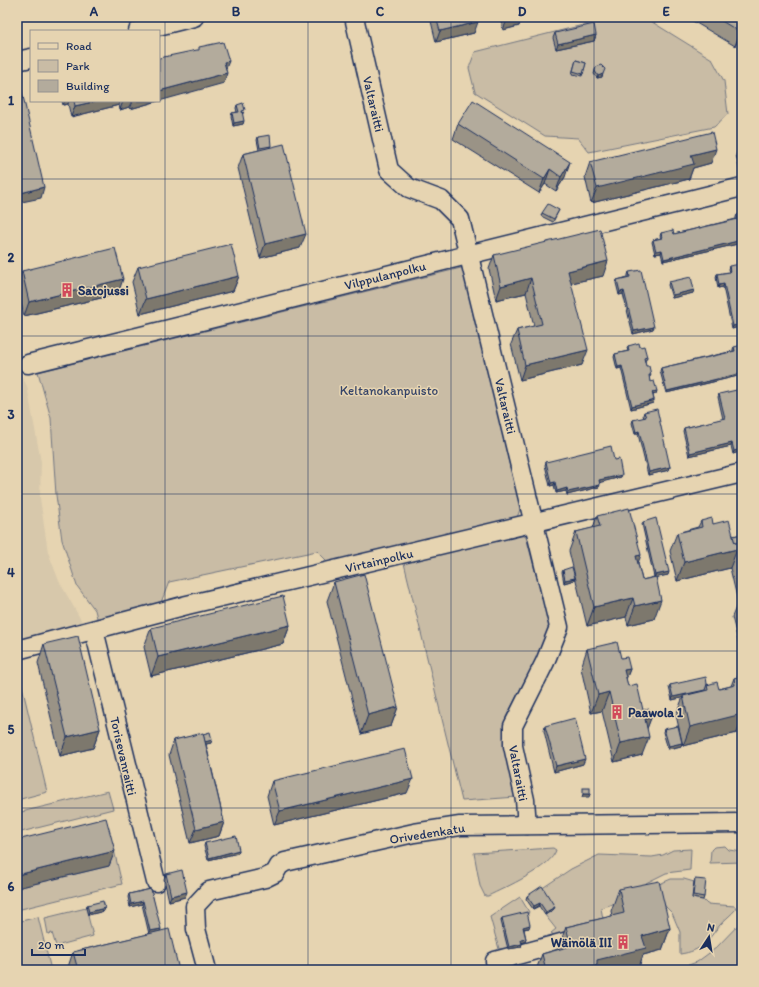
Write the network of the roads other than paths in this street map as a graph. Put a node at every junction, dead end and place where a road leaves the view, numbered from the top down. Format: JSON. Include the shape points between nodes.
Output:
{"nodes":[{"id":1,"x":194,"y":17,"type":"edge"},
{"id":2,"x":354,"y":17,"type":"edge"},
{"id":3,"x":142,"y":30,"type":"edge"},
{"id":4,"x":30,"y":58,"type":"edge"},
{"id":5,"x":17,"y":61,"type":"edge"},
{"id":6,"x":742,"y":187,"type":"edge"},
{"id":7,"x":470,"y":254,"type":"junction"},
{"id":8,"x":28,"y":364,"type":"dead end"},
{"id":9,"x":742,"y":473,"type":"edge"},
{"id":10,"x":534,"y":523,"type":"junction"},
{"id":11,"x":94,"y":630,"type":"junction"},
{"id":12,"x":17,"y":650,"type":"edge"},
{"id":13,"x":742,"y":823,"type":"edge"},
{"id":14,"x":527,"y":825,"type":"junction"},
{"id":15,"x":156,"y":882,"type":"dead end"},
{"id":16,"x":599,"y":932,"type":"edge"},
{"id":17,"x":495,"y":961,"type":"dead end"},
{"id":18,"x":207,"y":970,"type":"edge"}],
"edges":[{"from":1,"to":3,"type":"street"},
{"from":2,"to":7,"type":"street","name":"Valtaraitti","via":[[389,170],[409,188],[441,200],[460,219]]},
{"from":4,"to":5,"type":"street"},
{"from":6,"to":7,"type":"street","name":"Vilppulanpolku"},
{"from":7,"to":8,"type":"street","name":"Vilppulanpolku"},
{"from":7,"to":10,"type":"street","name":"Valtaraitti"},
{"from":9,"to":10,"type":"street","name":"Virtainpolku"},
{"from":10,"to":11,"type":"street","name":"Virtainpolku","via":[[187,605]]},
{"from":10,"to":14,"type":"street","name":"Valtaraitti","via":[[559,627],[545,662],[513,726],[513,746],[526,800]]},
{"from":11,"to":12,"type":"street","name":"Virtainpolku"},
{"from":11,"to":15,"type":"street","name":"Torisevanraitti"},
{"from":13,"to":14,"type":"street","name":"Orivedenkatu"},
{"from":14,"to":18,"type":"street","name":"Orivedenkatu","via":[[460,826],[414,833],[285,862],[275,873],[265,878],[208,891],[195,906],[196,929]]},
{"from":16,"to":17,"type":"street"}]}
